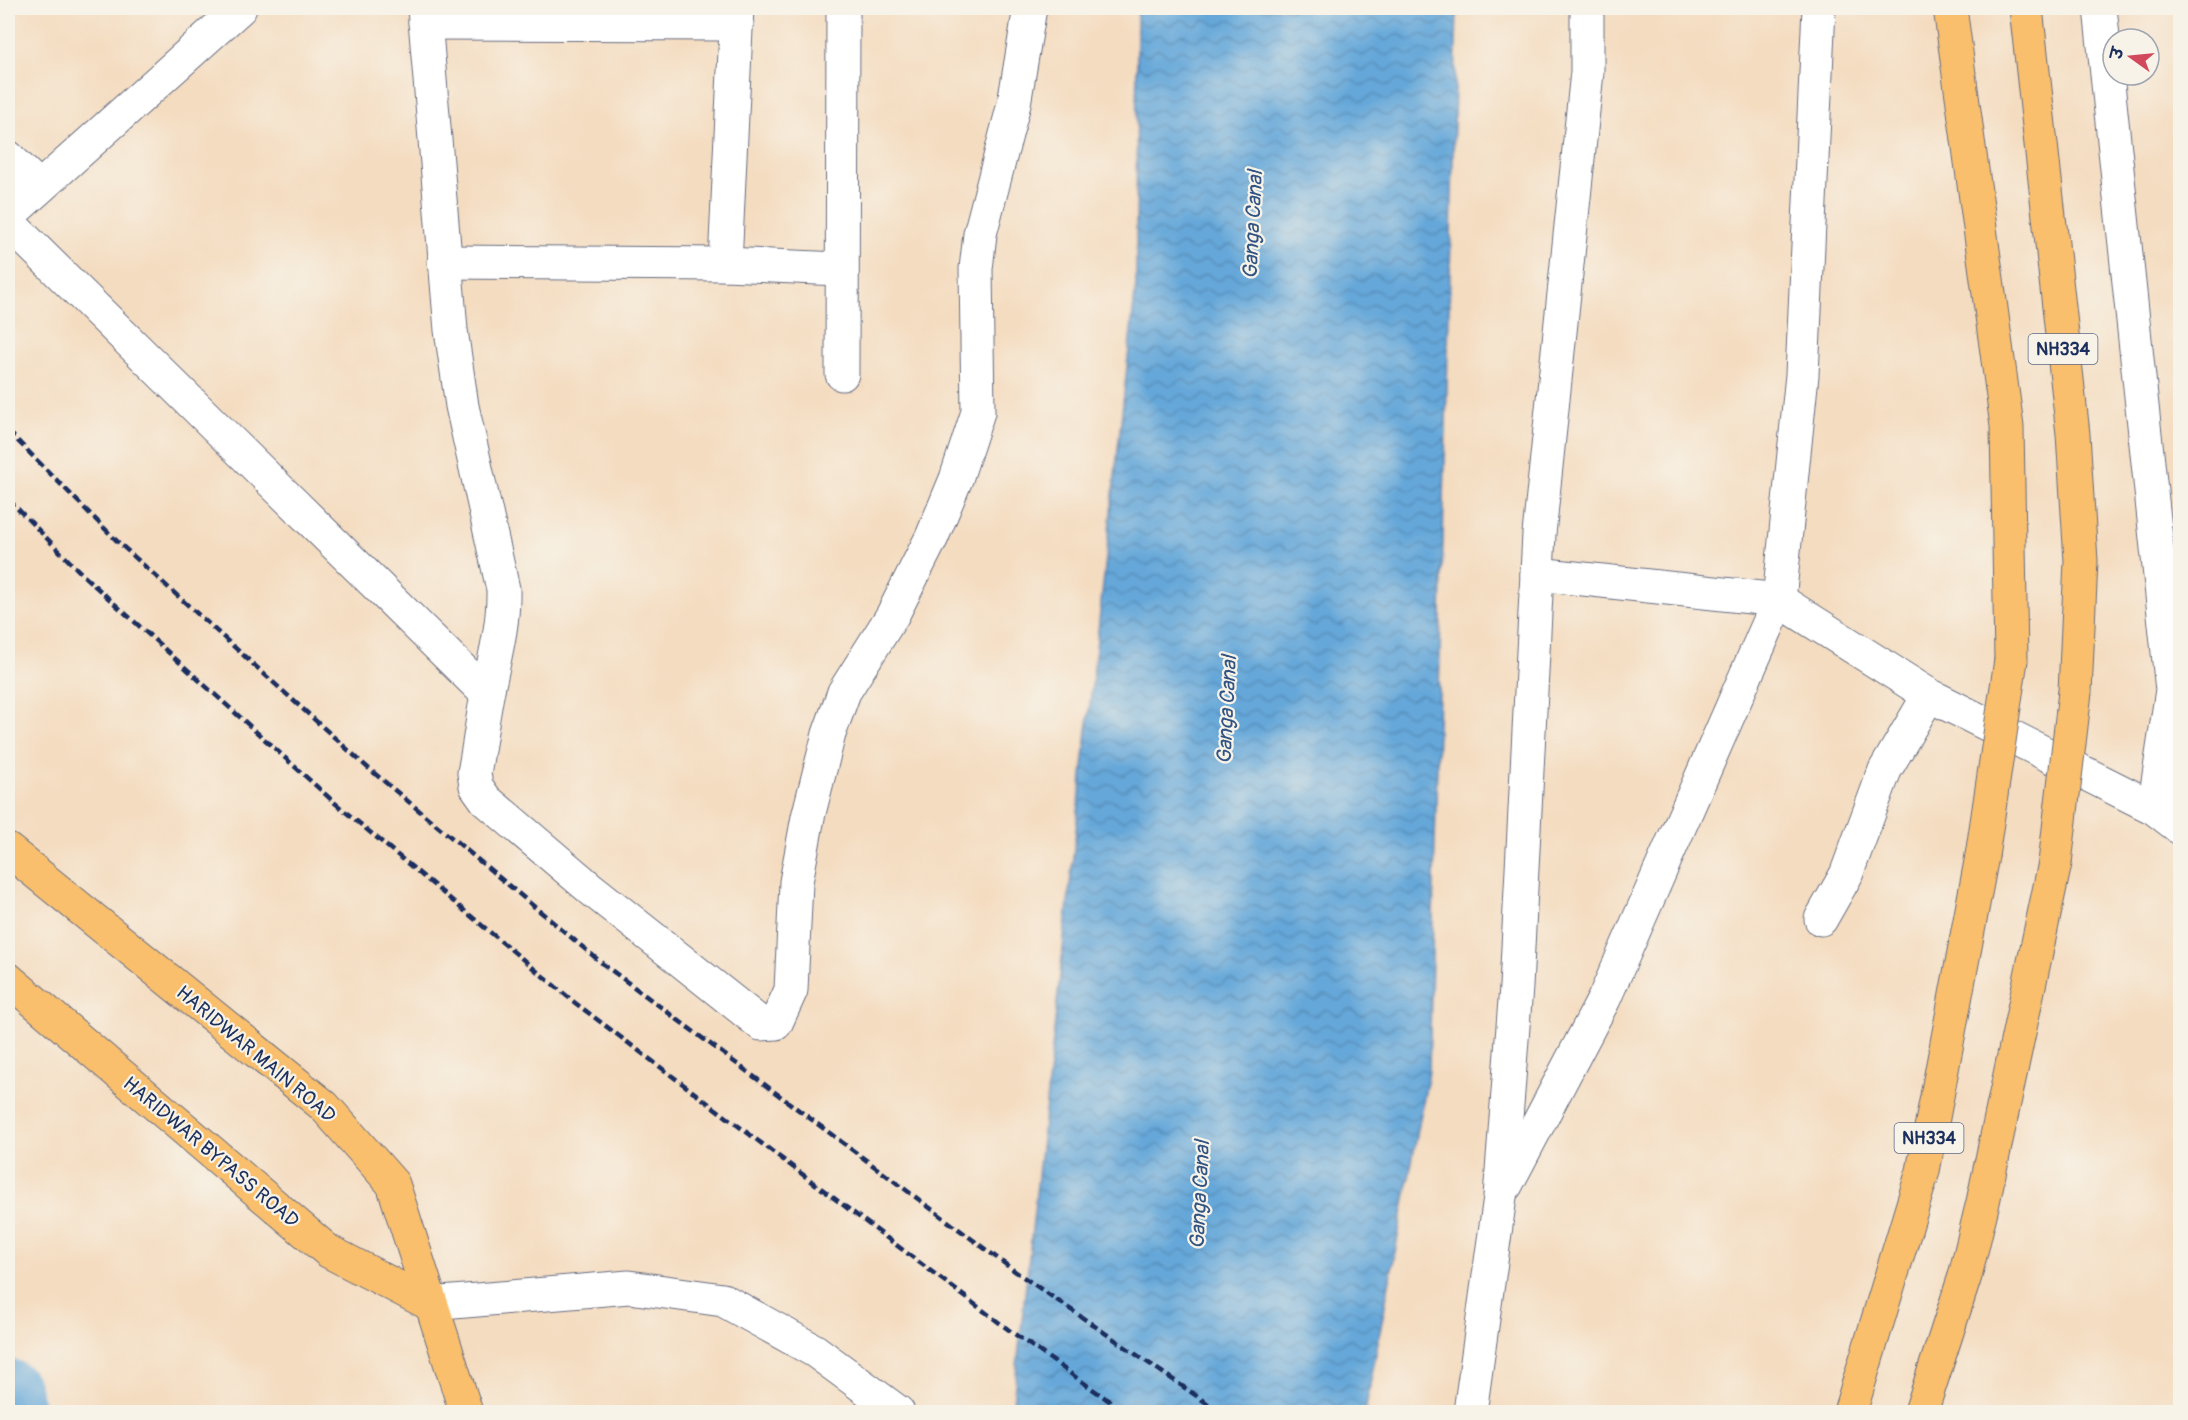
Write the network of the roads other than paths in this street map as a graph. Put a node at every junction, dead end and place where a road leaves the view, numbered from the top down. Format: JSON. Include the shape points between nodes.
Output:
{"nodes":[{"id":1,"x":240,"y":8,"type":"edge"},
{"id":2,"x":843,"y":8,"type":"edge"},
{"id":3,"x":1030,"y":8,"type":"edge"},
{"id":4,"x":1587,"y":8,"type":"edge"},
{"id":5,"x":1819,"y":8,"type":"edge"},
{"id":6,"x":1950,"y":8,"type":"edge"},
{"id":7,"x":2026,"y":8,"type":"edge"},
{"id":8,"x":2100,"y":8,"type":"edge"},
{"id":9,"x":424,"y":15,"type":"edge"},
{"id":10,"x":737,"y":16,"type":"edge"},
{"id":11,"x":8,"y":157,"type":"edge"},
{"id":12,"x":39,"y":187,"type":"junction"},
{"id":13,"x":8,"y":216,"type":"edge"},
{"id":14,"x":8,"y":222,"type":"edge"},
{"id":15,"x":444,"y":262,"type":"junction"},
{"id":16,"x":725,"y":264,"type":"junction"},
{"id":17,"x":840,"y":269,"type":"junction"},
{"id":18,"x":842,"y":374,"type":"dead end"},
{"id":19,"x":1537,"y":574,"type":"junction"},
{"id":20,"x":1779,"y":600,"type":"junction"},
{"id":21,"x":487,"y":694,"type":"junction"},
{"id":22,"x":1929,"y":695,"type":"junction"},
{"id":23,"x":2154,"y":808,"type":"junction"},
{"id":24,"x":2181,"y":828,"type":"edge"},
{"id":25,"x":8,"y":850,"type":"edge"},
{"id":26,"x":1821,"y":919,"type":"dead end"},
{"id":27,"x":8,"y":979,"type":"edge"},
{"id":28,"x":1500,"y":1197,"type":"junction"},
{"id":29,"x":430,"y":1304,"type":"junction"},
{"id":30,"x":466,"y":1413,"type":"edge"},
{"id":31,"x":898,"y":1413,"type":"edge"},
{"id":32,"x":1470,"y":1413,"type":"edge"},
{"id":33,"x":1850,"y":1413,"type":"edge"},
{"id":34,"x":1921,"y":1413,"type":"edge"}],
"edges":[{"from":1,"to":12,"type":"street"},
{"from":2,"to":17,"type":"street"},
{"from":3,"to":21,"type":"street","via":[[1014,104],[980,234],[976,268],[978,412],[932,537],[892,616],[844,692],[829,734],[796,882],[791,990],[776,1023],[761,1024],[486,800],[476,786],[474,773]]},
{"from":4,"to":19,"type":"street","via":[[1587,72]]},
{"from":5,"to":20,"type":"street","via":[[1802,375]]},
{"from":6,"to":33,"type":"main road","number":"NH334","bridge":true,"via":[[2007,426],[2011,660],[1982,856],[1923,1171]]},
{"from":7,"to":34,"type":"main road","number":"NH334","bridge":true,"via":[[2073,434],[2080,561],[2075,692],[2055,863],[1981,1212]]},
{"from":8,"to":23,"type":"street","via":[[2172,690]]},
{"from":9,"to":10,"type":"street"},
{"from":9,"to":15,"type":"street"},
{"from":10,"to":16,"type":"street"},
{"from":11,"to":12,"type":"street"},
{"from":12,"to":13,"type":"street"},
{"from":14,"to":21,"type":"street"},
{"from":15,"to":16,"type":"street"},
{"from":15,"to":21,"type":"street","via":[[462,406],[503,589],[500,641]]},
{"from":16,"to":17,"type":"street"},
{"from":17,"to":18,"type":"street"},
{"from":19,"to":20,"type":"street"},
{"from":19,"to":28,"type":"street","via":[[1516,987]]},
{"from":20,"to":22,"type":"street"},
{"from":20,"to":28,"type":"street","via":[[1604,999]]},
{"from":22,"to":23,"type":"street"},
{"from":22,"to":26,"type":"street","via":[[1885,770],[1846,875]]},
{"from":23,"to":24,"type":"street"},
{"from":25,"to":29,"type":"main road","name":"HARIDWAR MAIN ROAD","via":[[324,1106],[393,1184]]},
{"from":27,"to":29,"type":"main road","name":"HARIDWAR BYPASS ROAD","via":[[328,1251]]},
{"from":28,"to":32,"type":"street"},
{"from":29,"to":30,"type":"main road","name":"HARIDWAR MAIN ROAD"},
{"from":29,"to":31,"type":"street","via":[[629,1287],[723,1300],[815,1351]]}]}
